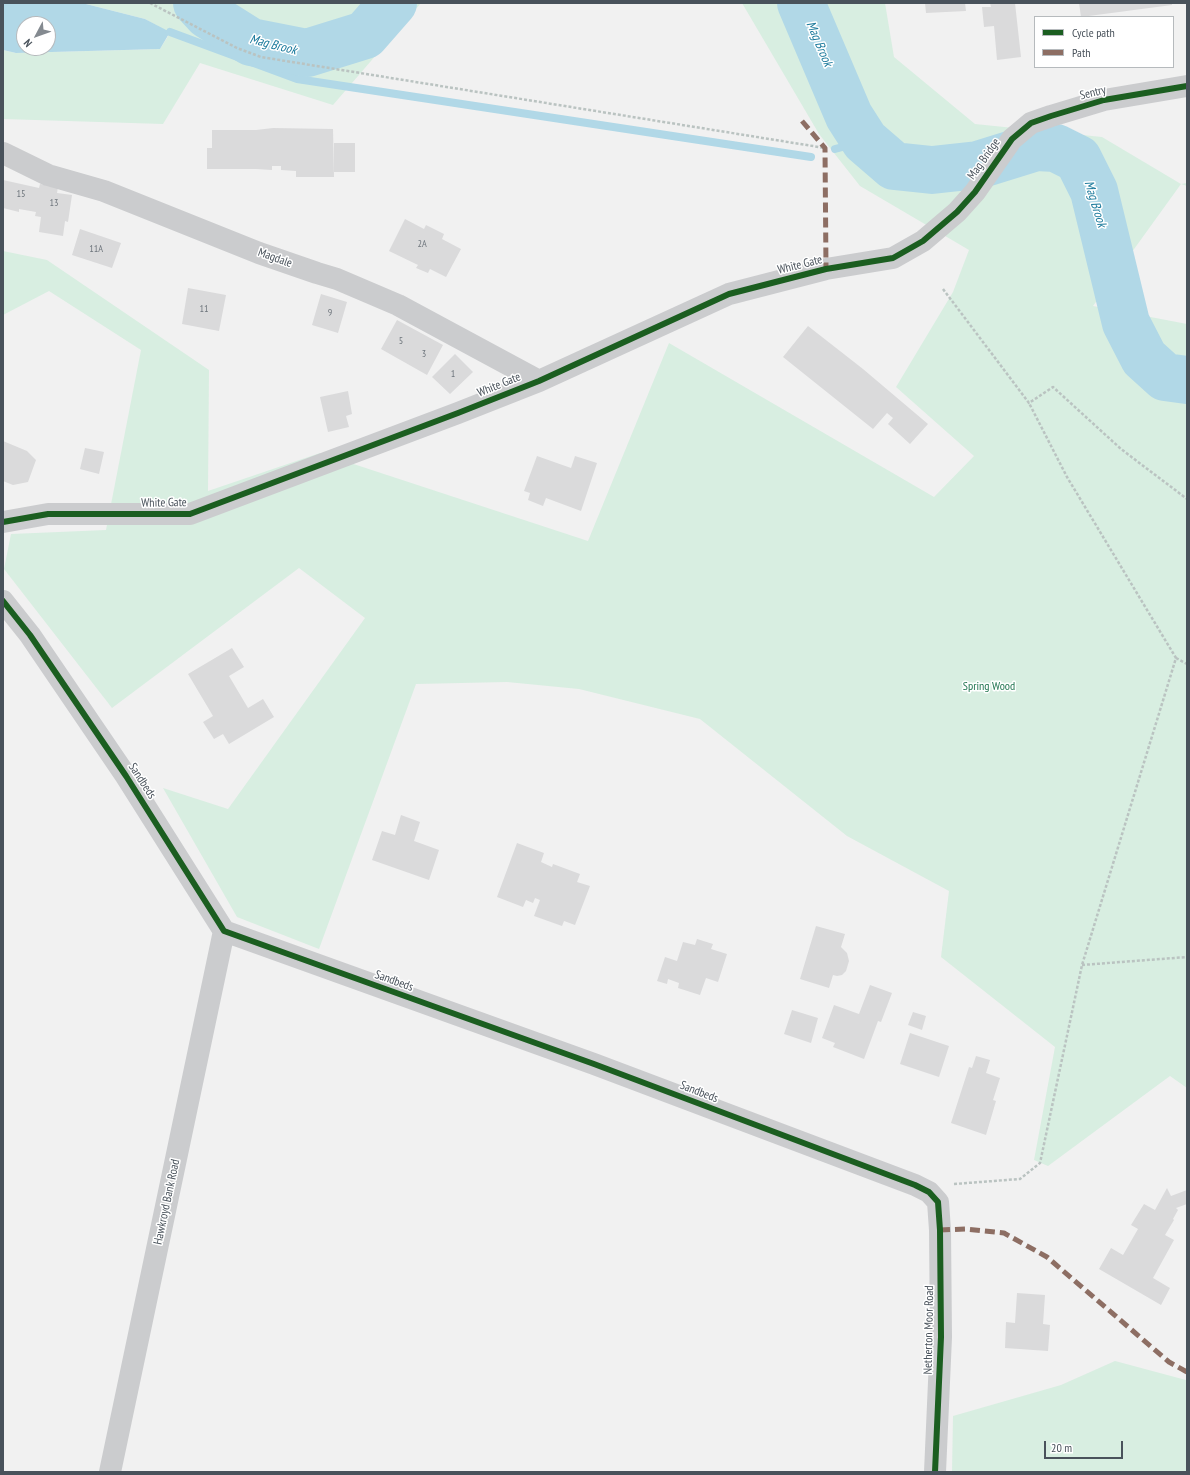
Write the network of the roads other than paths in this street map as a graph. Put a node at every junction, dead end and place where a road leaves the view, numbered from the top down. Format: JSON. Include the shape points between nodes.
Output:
{"nodes":[{"id":1,"x":1187,"y":86,"type":"edge"},
{"id":2,"x":1012,"y":139,"type":"joint"},
{"id":3,"x":3,"y":153,"type":"edge"},
{"id":4,"x":975,"y":192,"type":"joint"},
{"id":5,"x":539,"y":381,"type":"junction"},
{"id":6,"x":3,"y":522,"type":"edge"},
{"id":7,"x":3,"y":601,"type":"edge"},
{"id":8,"x":224,"y":931,"type":"junction"},
{"id":9,"x":929,"y":1192,"type":"joint"},
{"id":10,"x":110,"y":1472,"type":"edge"},
{"id":11,"x":934,"y":1472,"type":"edge"}],
"edges":[{"from":1,"to":2,"type":"street","name":"Sentry","via":[[1104,100],[1051,116],[1031,124]]},
{"from":2,"to":4,"type":"street","name":"Mag Bridge"},
{"from":3,"to":5,"type":"street","name":"Magdale","via":[[48,175],[104,191],[259,253],[337,279],[398,305]]},
{"from":4,"to":5,"type":"street","name":"White Gate","via":[[957,212],[923,241],[893,258],[826,269],[729,294]]},
{"from":5,"to":6,"type":"street","name":"White Gate","via":[[190,514],[48,514]]},
{"from":7,"to":8,"type":"street","name":"Sandbeds","via":[[30,635],[126,776]]},
{"from":8,"to":9,"type":"street","name":"Sandbeds","via":[[594,1064]]},
{"from":8,"to":10,"type":"street","name":"Hawkroyd Bank Road"},
{"from":9,"to":11,"type":"street","name":"Netherton Moor Road","via":[[938,1202],[940,1230],[941,1337]]}]}
